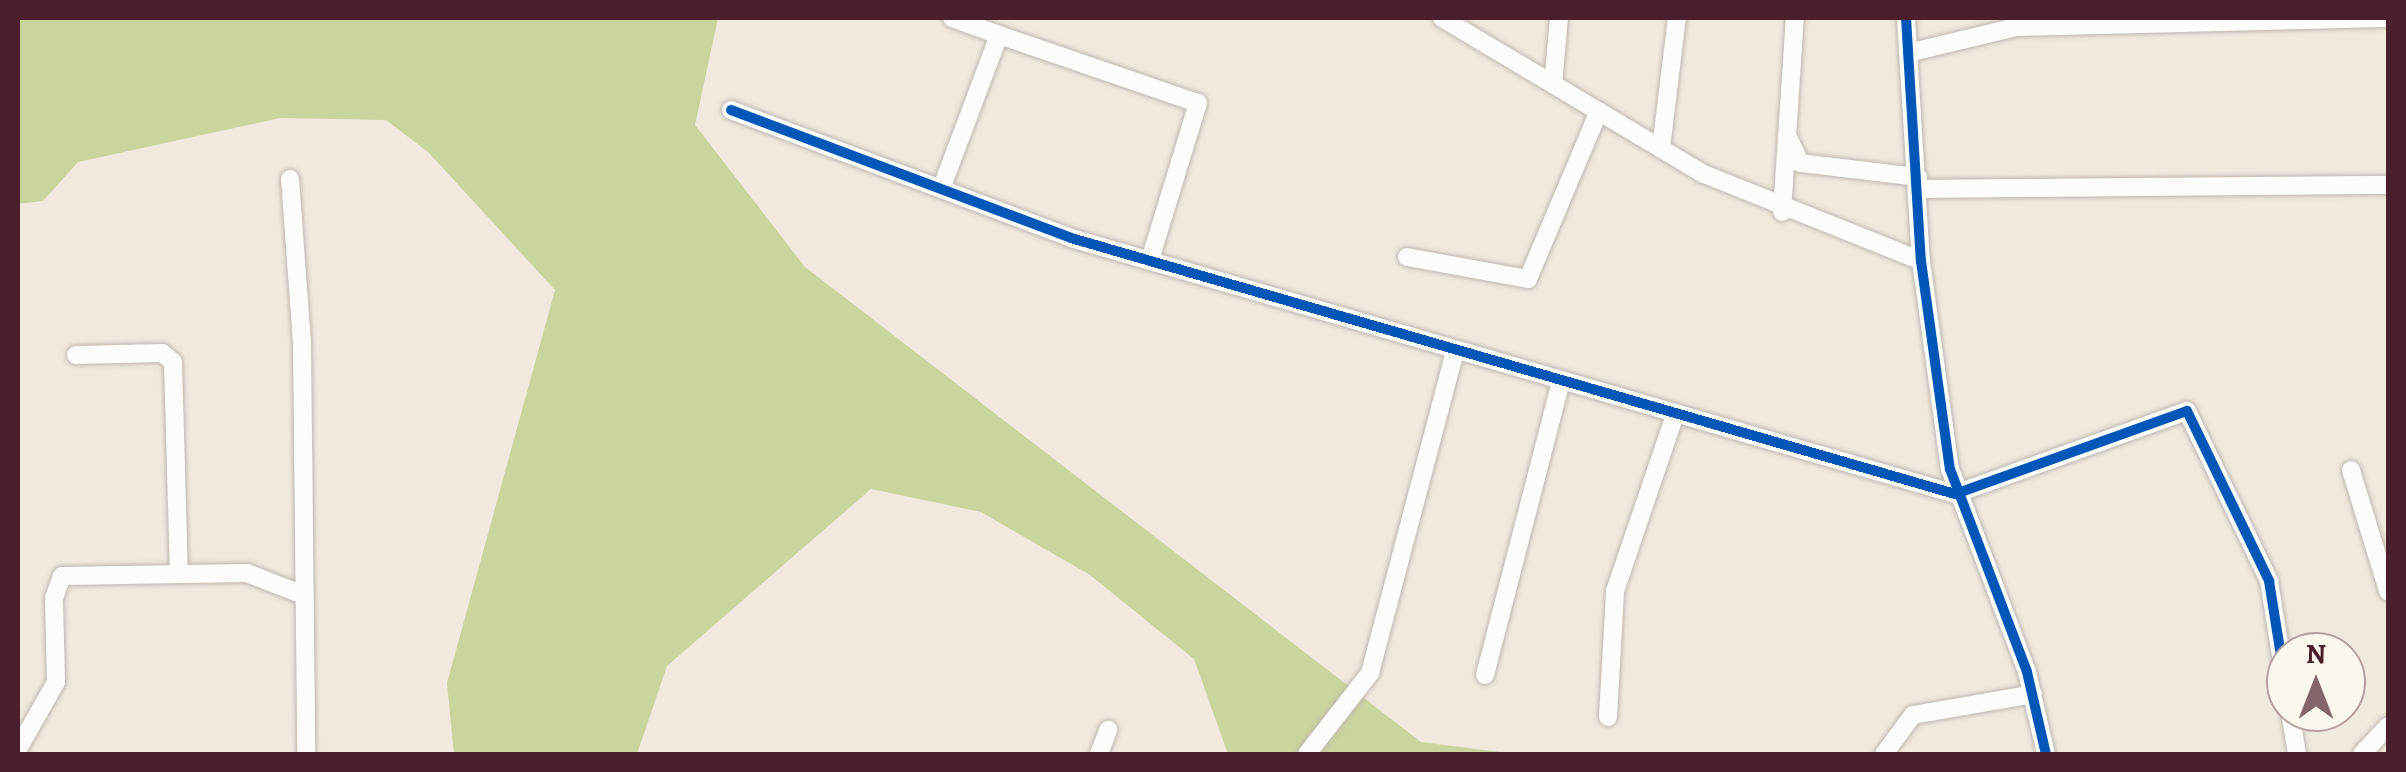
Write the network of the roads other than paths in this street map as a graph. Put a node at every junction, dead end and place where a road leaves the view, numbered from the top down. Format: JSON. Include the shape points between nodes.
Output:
{"nodes":[{"id":1,"x":952,"y":18,"type":"edge"},
{"id":2,"x":1442,"y":18,"type":"edge"},
{"id":3,"x":1558,"y":18,"type":"edge"},
{"id":4,"x":1677,"y":18,"type":"edge"},
{"id":5,"x":1795,"y":18,"type":"edge"},
{"id":6,"x":1906,"y":18,"type":"edge"},
{"id":7,"x":2385,"y":18,"type":"edge"},
{"id":8,"x":2042,"y":22,"type":"edge"},
{"id":9,"x":999,"y":35,"type":"junction"},
{"id":10,"x":1908,"y":53,"type":"junction"},
{"id":11,"x":1553,"y":84,"type":"junction"},
{"id":12,"x":731,"y":110,"type":"dead end"},
{"id":13,"x":1599,"y":111,"type":"junction"},
{"id":14,"x":1787,"y":134,"type":"junction"},
{"id":15,"x":1660,"y":148,"type":"junction"},
{"id":16,"x":290,"y":179,"type":"dead end"},
{"id":17,"x":1919,"y":183,"type":"junction"},
{"id":18,"x":944,"y":184,"type":"junction"},
{"id":19,"x":2388,"y":185,"type":"edge"},
{"id":20,"x":1782,"y":212,"type":"junction"},
{"id":21,"x":1407,"y":257,"type":"dead end"},
{"id":22,"x":1150,"y":260,"type":"junction"},
{"id":23,"x":1921,"y":262,"type":"junction"},
{"id":24,"x":1455,"y":350,"type":"junction"},
{"id":25,"x":76,"y":355,"type":"dead end"},
{"id":26,"x":1561,"y":381,"type":"junction"},
{"id":27,"x":1675,"y":414,"type":"junction"},
{"id":28,"x":2351,"y":470,"type":"dead end"},
{"id":29,"x":1956,"y":494,"type":"junction"},
{"id":30,"x":180,"y":572,"type":"junction"},
{"id":31,"x":2388,"y":591,"type":"edge"},
{"id":32,"x":301,"y":594,"type":"junction"},
{"id":33,"x":2277,"y":632,"type":"edge"},
{"id":34,"x":1485,"y":675,"type":"dead end"},
{"id":35,"x":2032,"y":694,"type":"junction"},
{"id":36,"x":1608,"y":716,"type":"dead end"},
{"id":37,"x":2388,"y":726,"type":"edge"},
{"id":38,"x":1108,"y":730,"type":"dead end"},
{"id":39,"x":18,"y":749,"type":"edge"},
{"id":40,"x":306,"y":754,"type":"edge"},
{"id":41,"x":1099,"y":754,"type":"edge"},
{"id":42,"x":1307,"y":754,"type":"edge"},
{"id":43,"x":1884,"y":754,"type":"edge"},
{"id":44,"x":2046,"y":754,"type":"edge"},
{"id":45,"x":2362,"y":754,"type":"edge"}],
"edges":[{"from":1,"to":9,"type":"street"},
{"from":2,"to":11,"type":"street"},
{"from":3,"to":11,"type":"street"},
{"from":4,"to":15,"type":"street"},
{"from":5,"to":14,"type":"street"},
{"from":6,"to":10,"type":"street"},
{"from":7,"to":8,"type":"street"},
{"from":8,"to":10,"type":"street"},
{"from":9,"to":18,"type":"street"},
{"from":9,"to":22,"type":"street","via":[[1198,104]]},
{"from":10,"to":17,"type":"street"},
{"from":11,"to":13,"type":"street"},
{"from":12,"to":18,"type":"street"},
{"from":13,"to":15,"type":"street"},
{"from":13,"to":21,"type":"street","via":[[1528,279]]},
{"from":14,"to":17,"type":"street","via":[[1800,163]]},
{"from":14,"to":20,"type":"street"},
{"from":15,"to":20,"type":"street"},
{"from":16,"to":32,"type":"street","via":[[302,342]]},
{"from":17,"to":19,"type":"street"},
{"from":17,"to":23,"type":"street"},
{"from":18,"to":22,"type":"street"},
{"from":20,"to":23,"type":"street"},
{"from":22,"to":24,"type":"street"},
{"from":23,"to":29,"type":"street"},
{"from":24,"to":26,"type":"street"},
{"from":24,"to":42,"type":"street","via":[[1370,673]]},
{"from":25,"to":30,"type":"street","via":[[162,353],[173,362]]},
{"from":26,"to":27,"type":"street"},
{"from":26,"to":34,"type":"street"},
{"from":27,"to":29,"type":"street"},
{"from":27,"to":36,"type":"street","via":[[1615,592]]},
{"from":28,"to":31,"type":"street"},
{"from":29,"to":33,"type":"street","via":[[2187,411],[2269,582]]},
{"from":29,"to":35,"type":"street"},
{"from":30,"to":32,"type":"street","via":[[247,573]]},
{"from":30,"to":39,"type":"street","via":[[62,576],[54,598],[56,682]]},
{"from":32,"to":40,"type":"street"},
{"from":35,"to":43,"type":"street","via":[[1913,715]]},
{"from":35,"to":44,"type":"street"},
{"from":37,"to":45,"type":"street"},
{"from":38,"to":41,"type":"street"}]}
